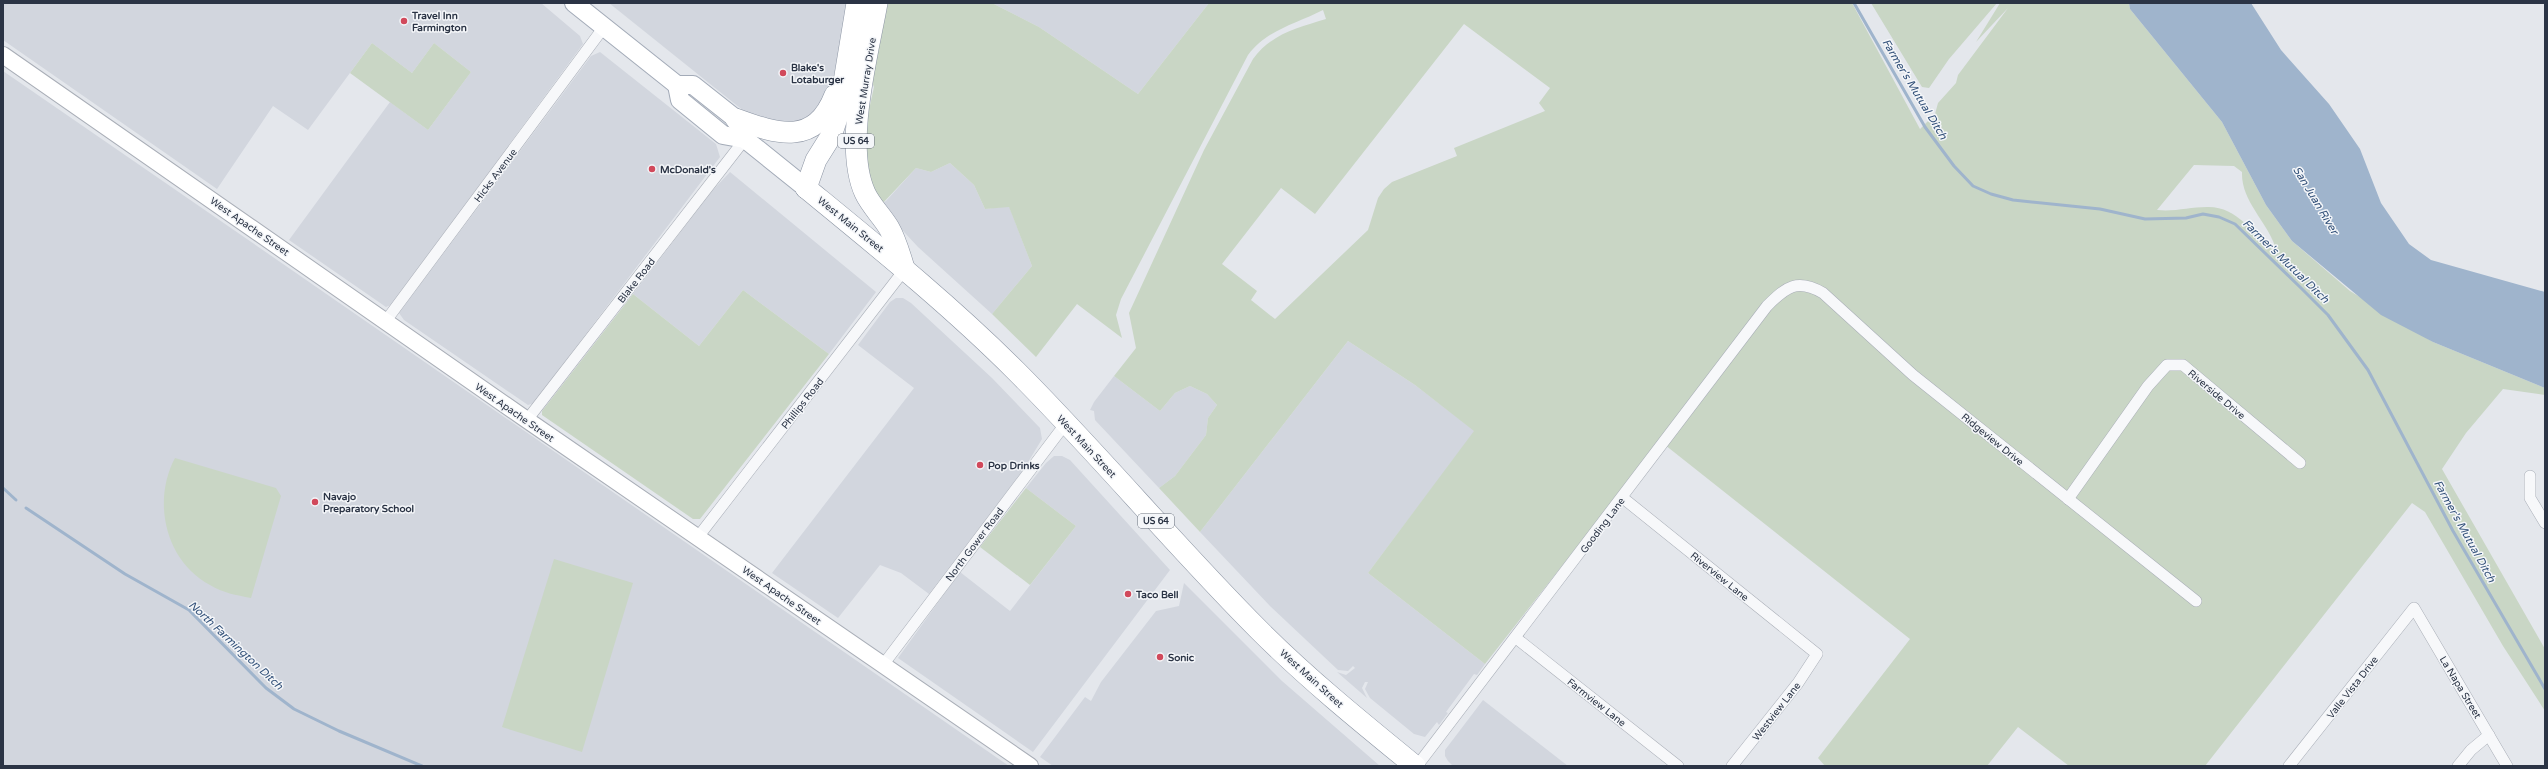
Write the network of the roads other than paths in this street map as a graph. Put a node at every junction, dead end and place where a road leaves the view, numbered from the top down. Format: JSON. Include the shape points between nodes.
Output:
{"nodes":[{"id":1,"x":574,"y":3,"type":"edge"},
{"id":2,"x":857,"y":3,"type":"edge"},
{"id":3,"x":877,"y":3,"type":"edge"},
{"id":4,"x":604,"y":28,"type":"junction"},
{"id":5,"x":3,"y":55,"type":"edge"},
{"id":6,"x":857,"y":63,"type":"junction"},
{"id":7,"x":677,"y":85,"type":"junction"},
{"id":8,"x":736,"y":119,"type":"junction"},
{"id":9,"x":745,"y":140,"type":"junction"},
{"id":10,"x":806,"y":188,"type":"junction"},
{"id":11,"x":905,"y":268,"type":"junction"},
{"id":12,"x":1790,"y":287,"type":"joint"},
{"id":13,"x":385,"y":322,"type":"junction"},
{"id":14,"x":527,"y":420,"type":"junction"},
{"id":15,"x":1066,"y":423,"type":"junction"},
{"id":16,"x":2300,"y":463,"type":"dead end"},
{"id":17,"x":2530,"y":476,"type":"dead end"},
{"id":18,"x":1623,"y":498,"type":"junction"},
{"id":19,"x":2068,"y":499,"type":"junction"},
{"id":20,"x":2545,"y":523,"type":"edge"},
{"id":21,"x":698,"y":537,"type":"junction"},
{"id":22,"x":2196,"y":601,"type":"dead end"},
{"id":23,"x":2414,"y":608,"type":"joint"},
{"id":24,"x":1516,"y":638,"type":"junction"},
{"id":25,"x":1817,"y":654,"type":"joint"},
{"id":26,"x":883,"y":665,"type":"junction"},
{"id":27,"x":2489,"y":735,"type":"junction"},
{"id":28,"x":1030,"y":766,"type":"edge"},
{"id":29,"x":1416,"y":766,"type":"edge"},
{"id":30,"x":1678,"y":766,"type":"edge"},
{"id":31,"x":1732,"y":766,"type":"edge"},
{"id":32,"x":2289,"y":766,"type":"edge"},
{"id":33,"x":2458,"y":766,"type":"edge"},
{"id":34,"x":2507,"y":766,"type":"edge"}],
"edges":[{"from":1,"to":4,"type":"main road"},
{"from":2,"to":6,"type":"highway","name":"West Murray Drive","number":"US 64"},
{"from":3,"to":6,"type":"highway","name":"West Murray Drive","number":"US 64"},
{"from":4,"to":7,"type":"main road"},
{"from":4,"to":13,"type":"street","name":"Hicks Avenue"},
{"from":5,"to":13,"type":"main road","name":"West Apache Street"},
{"from":6,"to":8,"type":"highway","via":[[827,112],[810,128],[782,133]]},
{"from":6,"to":10,"type":"highway","via":[[852,118],[826,168]]},
{"from":6,"to":11,"type":"highway","name":"West Murray Drive","number":"US 64","via":[[857,162],[865,193],[890,229]]},
{"from":7,"to":8,"type":"main road","name":"West Main Street","via":[[693,85]]},
{"from":7,"to":9,"type":"main road","name":"West Main Street","via":[[680,100],[723,135]]},
{"from":8,"to":9,"type":"main road","name":"West Main Street"},
{"from":9,"to":10,"type":"main road","name":"West Main Street"},
{"from":9,"to":14,"type":"street","name":"Blake Road"},
{"from":10,"to":11,"type":"highway","name":"West Main Street","number":"US 64"},
{"from":11,"to":15,"type":"highway","name":"West Main Street","number":"US 64","via":[[983,339]]},
{"from":11,"to":21,"type":"street","name":"Phillips Road"},
{"from":12,"to":18,"type":"street","name":"Gooding Lane","via":[[1767,306]]},
{"from":12,"to":19,"type":"street","name":"Ridgeview Drive","via":[[1812,286],[1823,293],[1913,375]]},
{"from":13,"to":14,"type":"main road","name":"West Apache Street"},
{"from":14,"to":21,"type":"main road","name":"West Apache Street"},
{"from":15,"to":26,"type":"street","name":"North Gower Road"},
{"from":15,"to":29,"type":"highway","name":"West Main Street","number":"US 64","via":[[1259,630],[1318,685]]},
{"from":16,"to":19,"type":"street","name":"Riverside Drive","via":[[2183,365],[2167,365],[2148,386]]},
{"from":17,"to":20,"type":"street","via":[[2530,498]]},
{"from":18,"to":24,"type":"street","name":"Gooding Lane"},
{"from":18,"to":25,"type":"street","name":"Riverview Lane"},
{"from":19,"to":22,"type":"street","name":"Ridgeview Drive"},
{"from":21,"to":26,"type":"main road","name":"West Apache Street"},
{"from":23,"to":27,"type":"street","name":"La Napa Street"},
{"from":23,"to":32,"type":"street","name":"Valle Vista Drive"},
{"from":24,"to":29,"type":"street","name":"Gooding Lane"},
{"from":24,"to":30,"type":"street","name":"Farmview Lane"},
{"from":25,"to":31,"type":"street","name":"Westview Lane","via":[[1798,683]]},
{"from":26,"to":28,"type":"main road","name":"West Apache Street"},
{"from":27,"to":33,"type":"street","via":[[2471,750]]},
{"from":27,"to":34,"type":"street","name":"La Napa Street"}]}
